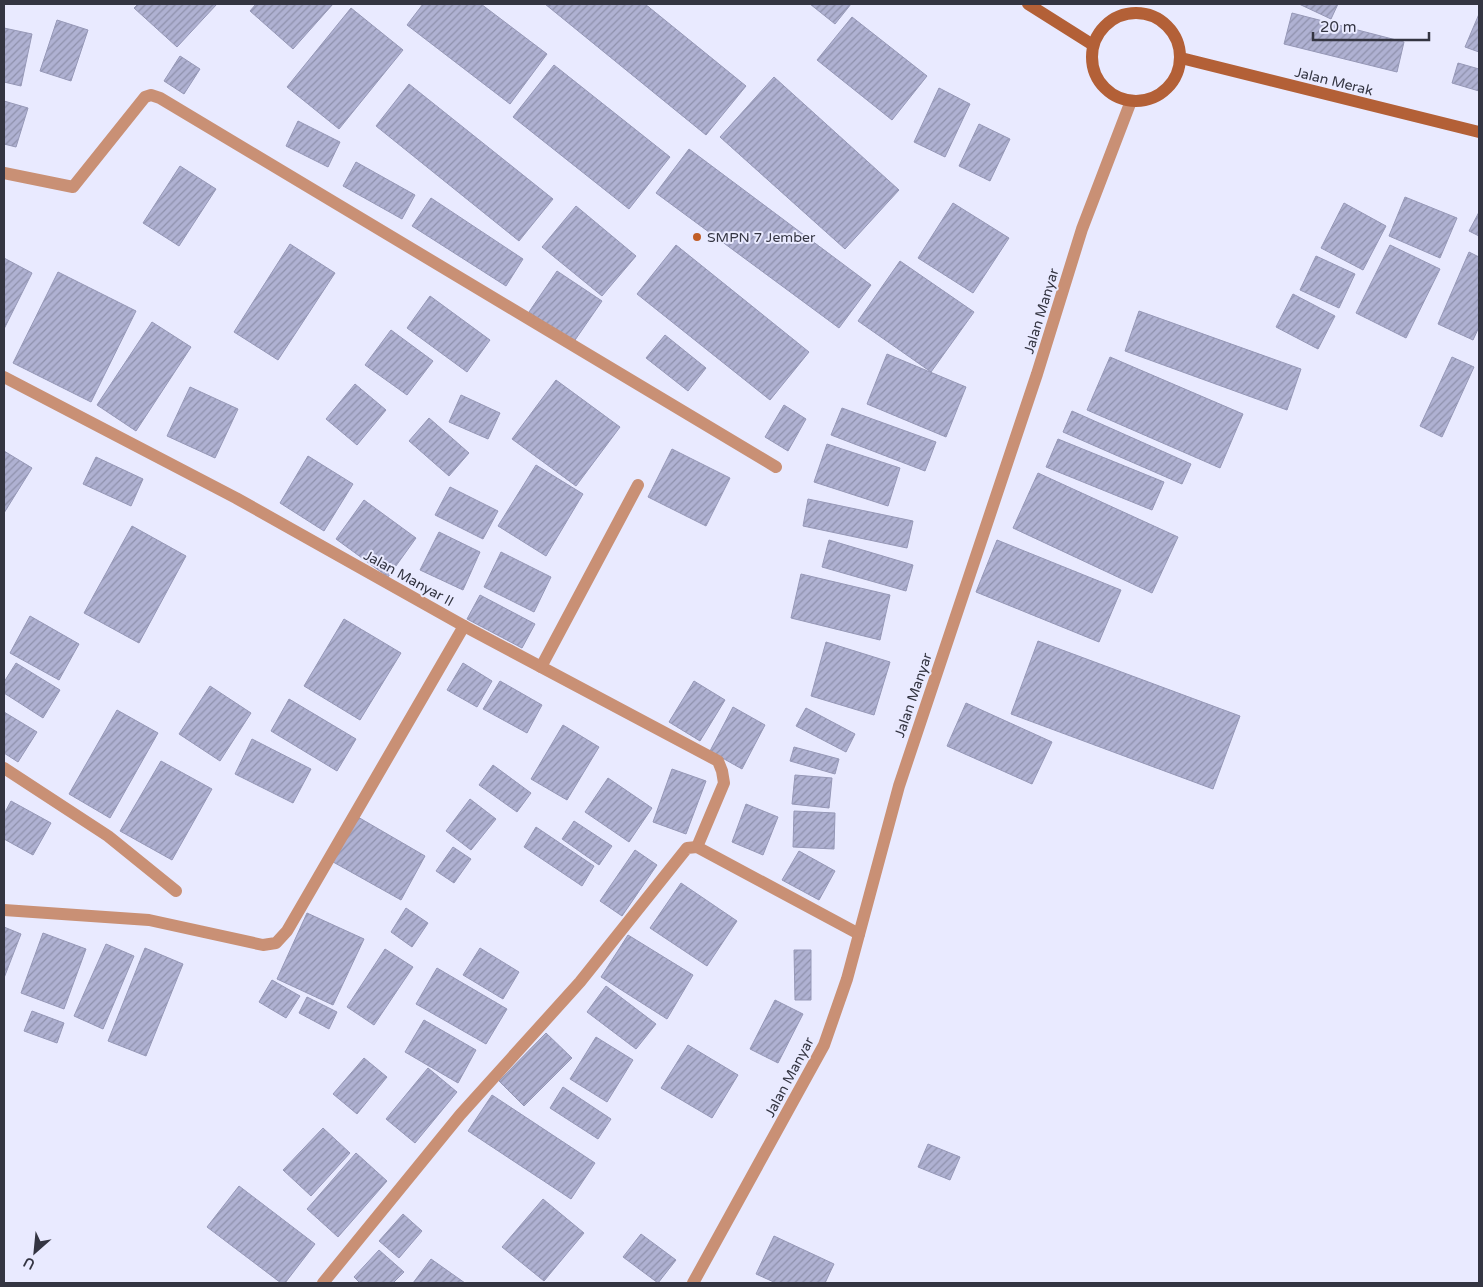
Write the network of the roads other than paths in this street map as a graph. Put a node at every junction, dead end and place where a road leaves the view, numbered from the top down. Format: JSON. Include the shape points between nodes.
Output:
{"nodes":[{"id":1,"x":1028,"y":4,"type":"edge"},
{"id":2,"x":1155,"y":9,"type":"edge"},
{"id":3,"x":1093,"y":45,"type":"junction"},
{"id":4,"x":1182,"y":58,"type":"junction"},
{"id":5,"x":1131,"y":101,"type":"junction"},
{"id":6,"x":1479,"y":132,"type":"edge"},
{"id":7,"x":4,"y":173,"type":"edge"},
{"id":8,"x":4,"y":377,"type":"edge"},
{"id":9,"x":776,"y":467,"type":"dead end"},
{"id":10,"x":638,"y":485,"type":"dead end"},
{"id":11,"x":464,"y":626,"type":"junction"},
{"id":12,"x":541,"y":667,"type":"junction"},
{"id":13,"x":4,"y":768,"type":"edge"},
{"id":14,"x":697,"y":847,"type":"junction"},
{"id":15,"x":176,"y":891,"type":"dead end"},
{"id":16,"x":4,"y":910,"type":"edge"},
{"id":17,"x":859,"y":934,"type":"junction"},
{"id":18,"x":323,"y":1283,"type":"edge"},
{"id":19,"x":694,"y":1283,"type":"edge"}],
"edges":[{"from":1,"to":3,"type":"main road"},
{"from":2,"to":3,"type":"main road","via":[[1123,14],[1110,20],[1099,31]]},
{"from":2,"to":4,"type":"main road","via":[[1174,32]]},
{"from":3,"to":5,"type":"main road","via":[[1092,64],[1099,82],[1113,95]]},
{"from":4,"to":5,"type":"main road","via":[[1179,74],[1171,86],[1152,98]]},
{"from":4,"to":6,"type":"main road","name":"Jalan Merak"},
{"from":5,"to":17,"type":"street","name":"Jalan Manyar","via":[[1082,229],[1037,374],[899,786]]},
{"from":7,"to":9,"type":"street","via":[[73,187],[144,97],[160,98]]},
{"from":8,"to":11,"type":"street","name":"Jalan Manyar II","via":[[236,498]]},
{"from":10,"to":12,"type":"street"},
{"from":11,"to":12,"type":"street","name":"Jalan Manyar II"},
{"from":11,"to":16,"type":"street","via":[[301,907],[276,943],[263,944],[149,920]]},
{"from":12,"to":14,"type":"street","name":"Jalan Manyar II","via":[[718,760],[724,783]]},
{"from":13,"to":15,"type":"street","via":[[108,836]]},
{"from":14,"to":17,"type":"street"},
{"from":14,"to":18,"type":"street","via":[[687,848],[679,856],[580,982],[460,1115]]},
{"from":17,"to":19,"type":"street","name":"Jalan Manyar","via":[[824,1045]]}]}
